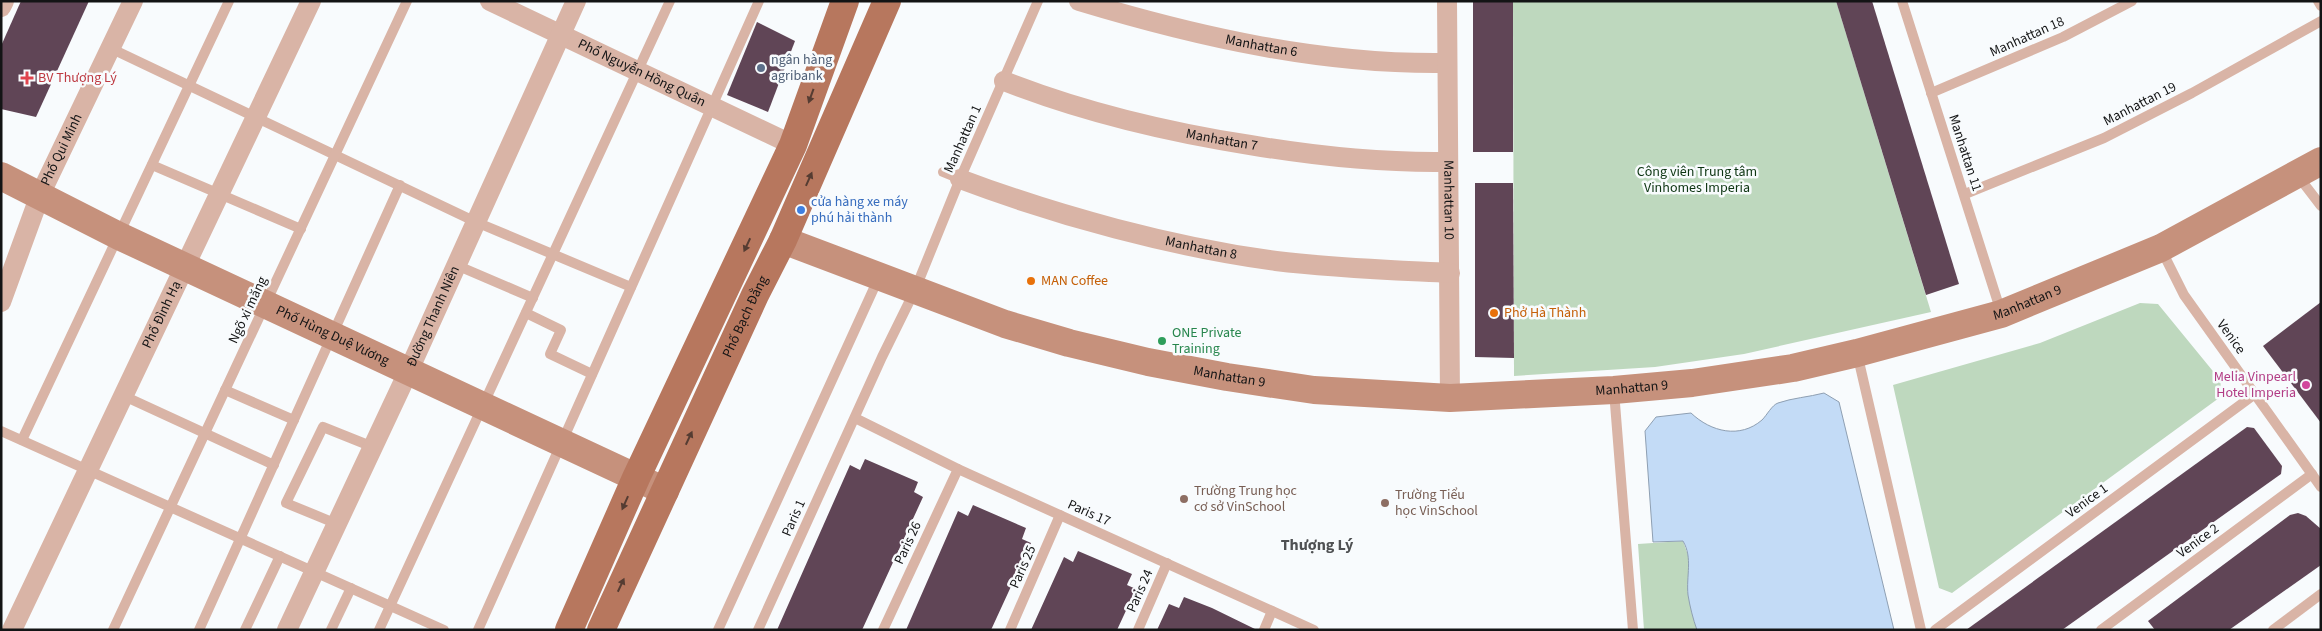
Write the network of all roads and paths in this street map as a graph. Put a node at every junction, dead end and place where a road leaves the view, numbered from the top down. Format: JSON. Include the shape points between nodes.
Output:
{"nodes":[{"id":1,"x":4,"y":1,"type":"edge"},
{"id":2,"x":133,"y":1,"type":"edge"},
{"id":3,"x":229,"y":1,"type":"edge"},
{"id":4,"x":312,"y":1,"type":"edge"},
{"id":5,"x":408,"y":1,"type":"edge"},
{"id":6,"x":490,"y":1,"type":"edge"},
{"id":7,"x":576,"y":1,"type":"edge"},
{"id":8,"x":670,"y":1,"type":"edge"},
{"id":9,"x":759,"y":1,"type":"edge"},
{"id":10,"x":874,"y":1,"type":"edge"},
{"id":11,"x":887,"y":1,"type":"edge"},
{"id":12,"x":1038,"y":1,"type":"edge"},
{"id":13,"x":1079,"y":1,"type":"edge"},
{"id":14,"x":1447,"y":1,"type":"edge"},
{"id":15,"x":1902,"y":1,"type":"edge"},
{"id":16,"x":2132,"y":1,"type":"edge"},
{"id":17,"x":2318,"y":1,"type":"edge"},
{"id":18,"x":843,"y":2,"type":"edge"},
{"id":19,"x":2321,"y":6,"type":"edge"},
{"id":20,"x":1,"y":7,"type":"edge"},
{"id":21,"x":2321,"y":21,"type":"edge"},
{"id":22,"x":561,"y":35,"type":"junction"},
{"id":23,"x":110,"y":48,"type":"junction"},
{"id":24,"x":863,"y":56,"type":"junction"},
{"id":25,"x":1447,"y":63,"type":"junction"},
{"id":26,"x":638,"y":71,"type":"junction"},
{"id":27,"x":1004,"y":81,"type":"junction"},
{"id":28,"x":189,"y":85,"type":"junction"},
{"id":29,"x":1931,"y":93,"type":"junction"},
{"id":30,"x":712,"y":106,"type":"junction"},
{"id":31,"x":256,"y":117,"type":"junction"},
{"id":32,"x":793,"y":145,"type":"junction"},
{"id":33,"x":336,"y":154,"type":"junction"},
{"id":34,"x":2321,"y":161,"type":"edge"},
{"id":35,"x":1447,"y":162,"type":"junction"},
{"id":36,"x":152,"y":165,"type":"junction"},
{"id":37,"x":952,"y":175,"type":"junction"},
{"id":38,"x":1,"y":176,"type":"edge"},
{"id":39,"x":2298,"y":176,"type":"junction"},
{"id":40,"x":400,"y":185,"type":"junction"},
{"id":41,"x":220,"y":194,"type":"junction"},
{"id":42,"x":1965,"y":194,"type":"junction"},
{"id":43,"x":40,"y":195,"type":"junction"},
{"id":44,"x":2321,"y":206,"type":"edge"},
{"id":45,"x":476,"y":222,"type":"junction"},
{"id":46,"x":301,"y":229,"type":"junction"},
{"id":47,"x":119,"y":236,"type":"junction"},
{"id":48,"x":783,"y":240,"type":"junction"},
{"id":49,"x":2160,"y":248,"type":"junction"},
{"id":50,"x":553,"y":255,"type":"junction"},
{"id":51,"x":186,"y":266,"type":"junction"},
{"id":52,"x":456,"y":266,"type":"junction"},
{"id":53,"x":1450,"y":274,"type":"junction"},
{"id":54,"x":879,"y":276,"type":"junction"},
{"id":55,"x":631,"y":287,"type":"junction"},
{"id":56,"x":915,"y":290,"type":"junction"},
{"id":57,"x":533,"y":298,"type":"junction"},
{"id":58,"x":1,"y":302,"type":"edge"},
{"id":59,"x":266,"y":304,"type":"junction"},
{"id":60,"x":526,"y":313,"type":"junction"},
{"id":61,"x":2001,"y":314,"type":"junction"},
{"id":62,"x":334,"y":335,"type":"junction"},
{"id":63,"x":1858,"y":353,"type":"junction"},
{"id":64,"x":409,"y":370,"type":"junction"},
{"id":65,"x":592,"y":374,"type":"junction"},
{"id":66,"x":225,"y":390,"type":"junction"},
{"id":67,"x":1614,"y":390,"type":"junction"},
{"id":68,"x":2255,"y":394,"type":"junction"},
{"id":69,"x":124,"y":396,"type":"junction"},
{"id":70,"x":1450,"y":398,"type":"junction"},
{"id":71,"x":483,"y":406,"type":"junction"},
{"id":72,"x":855,"y":418,"type":"junction"},
{"id":73,"x":294,"y":420,"type":"junction"},
{"id":74,"x":1,"y":431,"type":"edge"},
{"id":75,"x":205,"y":434,"type":"junction"},
{"id":76,"x":22,"y":440,"type":"junction"},
{"id":77,"x":561,"y":443,"type":"junction"},
{"id":78,"x":373,"y":447,"type":"junction"},
{"id":79,"x":274,"y":465,"type":"junction"},
{"id":80,"x":958,"y":469,"type":"junction"},
{"id":81,"x":89,"y":470,"type":"junction"},
{"id":82,"x":2312,"y":474,"type":"junction"},
{"id":83,"x":636,"y":478,"type":"junction"},
{"id":84,"x":2321,"y":487,"type":"edge"},
{"id":85,"x":665,"y":491,"type":"junction"},
{"id":86,"x":171,"y":507,"type":"junction"},
{"id":87,"x":1060,"y":516,"type":"junction"},
{"id":88,"x":337,"y":524,"type":"junction"},
{"id":89,"x":241,"y":538,"type":"junction"},
{"id":90,"x":280,"y":556,"type":"junction"},
{"id":91,"x":1167,"y":563,"type":"junction"},
{"id":92,"x":315,"y":572,"type":"junction"},
{"id":93,"x":351,"y":588,"type":"junction"},
{"id":94,"x":2321,"y":594,"type":"edge"},
{"id":95,"x":390,"y":606,"type":"junction"},
{"id":96,"x":1272,"y":611,"type":"junction"},
{"id":97,"x":12,"y":630,"type":"edge"},
{"id":98,"x":113,"y":630,"type":"edge"},
{"id":99,"x":199,"y":630,"type":"edge"},
{"id":100,"x":245,"y":630,"type":"edge"},
{"id":101,"x":288,"y":630,"type":"edge"},
{"id":102,"x":331,"y":630,"type":"edge"},
{"id":103,"x":379,"y":630,"type":"edge"},
{"id":104,"x":444,"y":630,"type":"edge"},
{"id":105,"x":478,"y":630,"type":"edge"},
{"id":106,"x":568,"y":630,"type":"edge"},
{"id":107,"x":601,"y":630,"type":"edge"},
{"id":108,"x":718,"y":630,"type":"edge"},
{"id":109,"x":758,"y":630,"type":"edge"},
{"id":110,"x":883,"y":630,"type":"edge"},
{"id":111,"x":1010,"y":630,"type":"edge"},
{"id":112,"x":1138,"y":630,"type":"edge"},
{"id":113,"x":1264,"y":630,"type":"edge"},
{"id":114,"x":1314,"y":630,"type":"edge"},
{"id":115,"x":1633,"y":630,"type":"edge"},
{"id":116,"x":1921,"y":630,"type":"edge"},
{"id":117,"x":1935,"y":630,"type":"edge"},
{"id":118,"x":2102,"y":630,"type":"edge"},
{"id":119,"x":2273,"y":630,"type":"edge"}],
"edges":[{"from":1,"to":20,"type":"street"},
{"from":2,"to":23,"type":"street","name":"Phố Qui Minh"},
{"from":3,"to":28,"type":"lane"},
{"from":4,"to":31,"type":"street","name":"Phố Đình Hạ"},
{"from":5,"to":33,"type":"lane","name":"Ngõ xi măng"},
{"from":6,"to":22,"type":"street","name":"Phố Nguyễn Hồng Quân"},
{"from":7,"to":22,"type":"street","name":"Đường Thanh Niên"},
{"from":8,"to":26,"type":"lane"},
{"from":9,"to":30,"type":"lane"},
{"from":10,"to":24,"type":"main road"},
{"from":11,"to":24,"type":"main road","name":"Phố Bạch Đằng"},
{"from":12,"to":27,"type":"lane","name":"Manhattan 1"},
{"from":13,"to":25,"type":"street","name":"Manhattan 6","via":[[1126,16],[1253,45],[1402,64]]},
{"from":14,"to":25,"type":"street","name":"Manhattan 10"},
{"from":15,"to":29,"type":"lane","name":"Manhattan 11"},
{"from":16,"to":29,"type":"lane","name":"Manhattan 18","via":[[2064,37]]},
{"from":17,"to":19,"type":"lane"},
{"from":18,"to":32,"type":"main road","name":"Phố Bạch Đằng","one_way":true},
{"from":21,"to":42,"type":"lane","name":"Manhattan 19","via":[[2104,138]]},
{"from":22,"to":26,"type":"street","name":"Phố Nguyễn Hồng Quân"},
{"from":22,"to":45,"type":"street","name":"Đường Thanh Niên"},
{"from":23,"to":28,"type":"lane"},
{"from":23,"to":43,"type":"street","name":"Phố Qui Minh"},
{"from":48,"to":24,"type":"main road","name":"Phố Bạch Đằng","one_way":true},
{"from":25,"to":35,"type":"street","name":"Manhattan 10"},
{"from":26,"to":30,"type":"street","name":"Phố Nguyễn Hồng Quân"},
{"from":26,"to":50,"type":"lane"},
{"from":27,"to":35,"type":"street","name":"Manhattan 7","via":[[1037,94],[1191,136],[1342,158],[1404,163]]},
{"from":27,"to":37,"type":"lane","name":"Manhattan 1"},
{"from":28,"to":31,"type":"lane"},
{"from":28,"to":36,"type":"lane"},
{"from":29,"to":42,"type":"lane","name":"Manhattan 11"},
{"from":30,"to":32,"type":"street","name":"Phố Nguyễn Hồng Quân"},
{"from":30,"to":55,"type":"lane"},
{"from":31,"to":33,"type":"lane"},
{"from":31,"to":41,"type":"street","name":"Phố Đình Hạ"},
{"from":32,"to":83,"type":"main road","name":"Phố Bạch Đằng","one_way":true},
{"from":33,"to":40,"type":"lane"},
{"from":33,"to":46,"type":"lane","name":"Ngõ xi măng"},
{"from":34,"to":39,"type":"main road","name":"Manhattan 9"},
{"from":35,"to":53,"type":"street","name":"Manhattan 10"},
{"from":36,"to":41,"type":"lane"},
{"from":36,"to":47,"type":"lane"},
{"from":37,"to":53,"type":"street","name":"Manhattan 8","via":[[1030,204],[1182,244],[1276,261]]},
{"from":37,"to":56,"type":"lane","name":"Manhattan 1"},
{"from":38,"to":43,"type":"main road","name":"Phố Hùng Duệ Vương"},
{"from":39,"to":44,"type":"lane"},
{"from":39,"to":49,"type":"main road","name":"Manhattan 9"},
{"from":40,"to":45,"type":"lane"},
{"from":40,"to":62,"type":"lane"},
{"from":41,"to":46,"type":"lane"},
{"from":41,"to":51,"type":"street","name":"Phố Đình Hạ"},
{"from":42,"to":61,"type":"lane","name":"Manhattan 11"},
{"from":43,"to":47,"type":"main road","name":"Phố Hùng Duệ Vương"},
{"from":43,"to":58,"type":"street","name":"Phố Qui Minh"},
{"from":45,"to":50,"type":"lane"},
{"from":45,"to":52,"type":"street","name":"Đường Thanh Niên"},
{"from":46,"to":59,"type":"lane","name":"Ngõ xi măng"},
{"from":47,"to":51,"type":"main road","name":"Phố Hùng Duệ Vương"},
{"from":47,"to":76,"type":"lane"},
{"from":48,"to":54,"type":"main road","name":"Manhattan 9"},
{"from":85,"to":48,"type":"main road","name":"Phố Bạch Đằng","one_way":true},
{"from":49,"to":61,"type":"main road","name":"Manhattan 9"},
{"from":49,"to":68,"type":"lane","name":"Venice","via":[[2184,296]]},
{"from":50,"to":55,"type":"lane"},
{"from":50,"to":57,"type":"lane"},
{"from":51,"to":59,"type":"main road","name":"Phố Hùng Duệ Vương"},
{"from":51,"to":69,"type":"street","name":"Phố Đình Hạ"},
{"from":52,"to":57,"type":"lane"},
{"from":52,"to":64,"type":"street","name":"Đường Thanh Niên"},
{"from":53,"to":70,"type":"street","name":"Manhattan 10"},
{"from":54,"to":56,"type":"main road","name":"Manhattan 9"},
{"from":54,"to":108,"type":"lane"},
{"from":55,"to":65,"type":"lane"},
{"from":56,"to":70,"type":"main road","name":"Manhattan 9","via":[[1005,324],[1069,343],[1227,378],[1314,390]]},
{"from":56,"to":72,"type":"lane","name":"Manhattan 1"},
{"from":57,"to":60,"type":"lane"},
{"from":59,"to":62,"type":"main road","name":"Phố Hùng Duệ Vương"},
{"from":59,"to":66,"type":"lane","name":"Ngõ xi măng"},
{"from":60,"to":65,"type":"lane","via":[[561,330],[550,354]]},
{"from":60,"to":71,"type":"lane"},
{"from":61,"to":63,"type":"main road","name":"Manhattan 9"},
{"from":62,"to":64,"type":"main road","name":"Phố Hùng Duệ Vương"},
{"from":62,"to":73,"type":"lane"},
{"from":63,"to":67,"type":"main road","name":"Manhattan 9","via":[[1744,376]]},
{"from":63,"to":116,"type":"lane"},
{"from":64,"to":71,"type":"main road","name":"Phố Hùng Duệ Vương"},
{"from":64,"to":78,"type":"street","name":"Đường Thanh Niên"},
{"from":65,"to":77,"type":"lane"},
{"from":66,"to":73,"type":"lane"},
{"from":66,"to":75,"type":"lane","name":"Ngõ xi măng"},
{"from":67,"to":70,"type":"main road","name":"Manhattan 9"},
{"from":67,"to":115,"type":"lane"},
{"from":68,"to":82,"type":"lane","name":"Venice"},
{"from":68,"to":117,"type":"lane","name":"Venice 1"},
{"from":69,"to":75,"type":"lane"},
{"from":69,"to":81,"type":"street","name":"Phố Đình Hạ"},
{"from":71,"to":77,"type":"main road","name":"Phố Hùng Duệ Vương"},
{"from":71,"to":95,"type":"lane"},
{"from":72,"to":80,"type":"lane","name":"Paris 17"},
{"from":72,"to":109,"type":"lane","name":"Paris 1"},
{"from":73,"to":79,"type":"lane"},
{"from":74,"to":76,"type":"lane"},
{"from":75,"to":79,"type":"lane"},
{"from":75,"to":86,"type":"lane","name":"Ngõ xi măng"},
{"from":76,"to":81,"type":"lane"},
{"from":77,"to":83,"type":"main road","name":"Phố Hùng Duệ Vương"},
{"from":77,"to":105,"type":"lane"},
{"from":78,"to":88,"type":"street","name":"Đường Thanh Niên"},
{"from":78,"to":88,"type":"lane","via":[[323,427],[286,502]]},
{"from":79,"to":89,"type":"lane"},
{"from":80,"to":87,"type":"lane","name":"Paris 17"},
{"from":80,"to":110,"type":"lane","name":"Paris 26"},
{"from":81,"to":86,"type":"lane"},
{"from":81,"to":97,"type":"street","name":"Phố Đình Hạ"},
{"from":82,"to":84,"type":"lane","name":"Venice"},
{"from":82,"to":118,"type":"lane","name":"Venice 2"},
{"from":83,"to":85,"type":"main road","name":"Phố Hùng Duệ Vương"},
{"from":83,"to":106,"type":"main road","name":"Phố Bạch Đằng","one_way":true},
{"from":107,"to":85,"type":"main road","name":"Phố Bạch Đằng","one_way":true},
{"from":86,"to":89,"type":"lane"},
{"from":86,"to":98,"type":"lane","name":"Ngõ xi măng"},
{"from":87,"to":91,"type":"lane","name":"Paris 17"},
{"from":87,"to":111,"type":"lane","name":"Paris 25"},
{"from":88,"to":92,"type":"street","name":"Đường Thanh Niên"},
{"from":89,"to":90,"type":"lane"},
{"from":89,"to":99,"type":"lane"},
{"from":90,"to":92,"type":"lane"},
{"from":90,"to":100,"type":"lane"},
{"from":91,"to":96,"type":"lane","name":"Paris 17"},
{"from":91,"to":112,"type":"lane","name":"Paris 24"},
{"from":92,"to":93,"type":"lane"},
{"from":92,"to":101,"type":"street","name":"Đường Thanh Niên"},
{"from":93,"to":95,"type":"lane"},
{"from":93,"to":102,"type":"lane"},
{"from":94,"to":119,"type":"lane"},
{"from":95,"to":103,"type":"lane"},
{"from":95,"to":104,"type":"lane"},
{"from":96,"to":113,"type":"lane"},
{"from":96,"to":114,"type":"lane","name":"Paris 17"}]}
